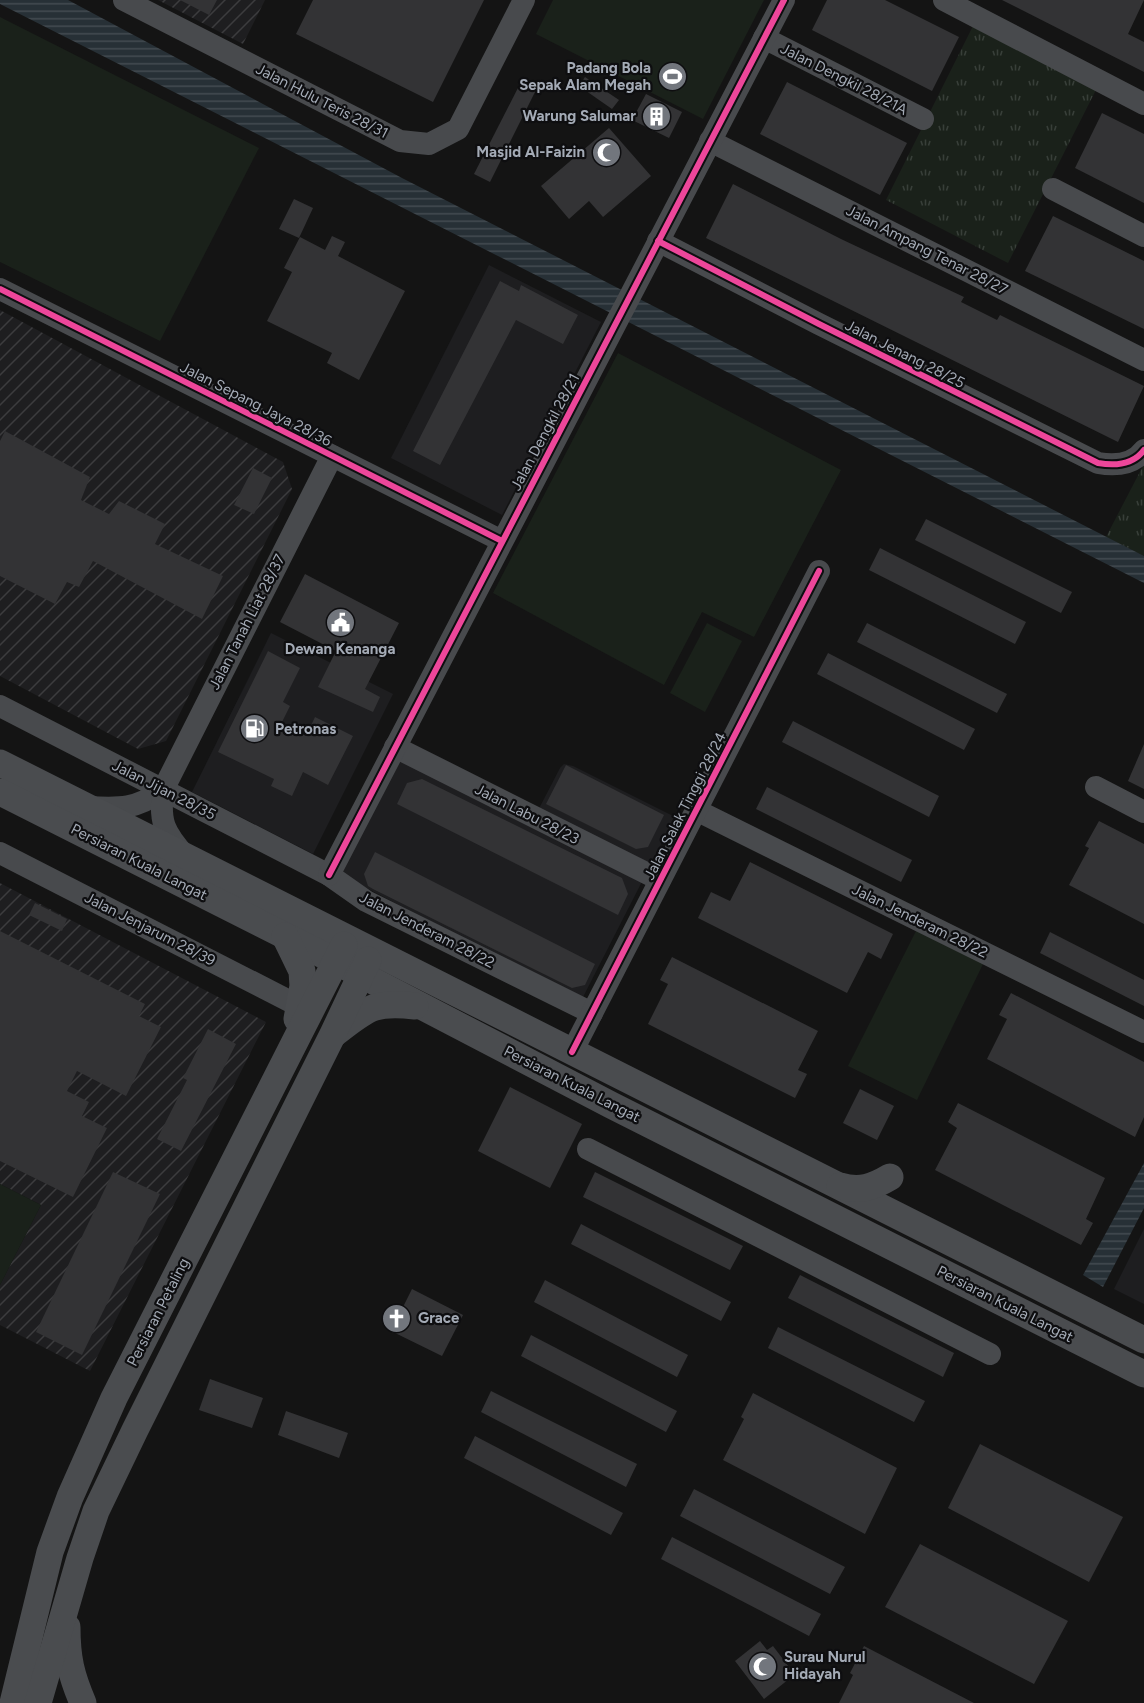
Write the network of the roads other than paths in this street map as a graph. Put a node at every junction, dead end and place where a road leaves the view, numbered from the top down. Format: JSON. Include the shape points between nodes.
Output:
{"nodes":[{"id":1,"x":124,"y":0,"type":"edge"},
{"id":2,"x":524,"y":0,"type":"edge"},
{"id":3,"x":784,"y":0,"type":"edge"},
{"id":4,"x":944,"y":0,"type":"edge"},
{"id":5,"x":764,"y":38,"type":"junction"},
{"id":6,"x":1144,"y":104,"type":"edge"},
{"id":7,"x":923,"y":119,"type":"dead end"},
{"id":8,"x":710,"y":141,"type":"junction"},
{"id":9,"x":1053,"y":189,"type":"dead end"},
{"id":10,"x":1144,"y":236,"type":"edge"},
{"id":11,"x":658,"y":241,"type":"junction"},
{"id":12,"x":0,"y":289,"type":"edge"},
{"id":13,"x":1144,"y":360,"type":"edge"},
{"id":14,"x":1144,"y":450,"type":"edge"},
{"id":15,"x":333,"y":456,"type":"junction"},
{"id":16,"x":502,"y":541,"type":"junction"},
{"id":17,"x":819,"y":571,"type":"dead end"},
{"id":18,"x":0,"y":706,"type":"edge"},
{"id":19,"x":395,"y":747,"type":"junction"},
{"id":20,"x":0,"y":763,"type":"edge"},
{"id":21,"x":1095,"y":787,"type":"dead end"},
{"id":22,"x":163,"y":790,"type":"junction"},
{"id":23,"x":0,"y":792,"type":"edge"},
{"id":24,"x":87,"y":807,"type":"junction"},
{"id":25,"x":696,"y":810,"type":"junction"},
{"id":26,"x":1144,"y":812,"type":"edge"},
{"id":27,"x":0,"y":853,"type":"edge"},
{"id":28,"x":185,"y":856,"type":"junction"},
{"id":29,"x":329,"y":875,"type":"junction"},
{"id":30,"x":660,"y":880,"type":"junction"},
{"id":31,"x":285,"y":936,"type":"junction"},
{"id":32,"x":341,"y":950,"type":"junction"},
{"id":33,"x":366,"y":962,"type":"junction"},
{"id":34,"x":299,"y":1006,"type":"junction"},
{"id":35,"x":423,"y":1006,"type":"junction"},
{"id":36,"x":592,"y":1013,"type":"junction"},
{"id":37,"x":1144,"y":1032,"type":"edge"},
{"id":38,"x":333,"y":1034,"type":"junction"},
{"id":39,"x":292,"y":1047,"type":"junction"},
{"id":40,"x":572,"y":1052,"type":"junction"},
{"id":41,"x":588,"y":1149,"type":"dead end"},
{"id":42,"x":834,"y":1184,"type":"junction"},
{"id":43,"x":910,"y":1223,"type":"junction"},
{"id":44,"x":1144,"y":1340,"type":"edge"},
{"id":45,"x":990,"y":1353,"type":"dead end"},
{"id":46,"x":1144,"y":1374,"type":"edge"},
{"id":47,"x":66,"y":1608,"type":"junction"},
{"id":48,"x":24,"y":1701,"type":"edge"},
{"id":49,"x":83,"y":1703,"type":"edge"}],
"edges":[{"from":1,"to":2,"type":"street","name":"Jalan Hulu Teris 28/31","via":[[399,141],[429,144],[458,129]]},
{"from":3,"to":5,"type":"street","name":"Jalan Dengkil 28/21"},
{"from":4,"to":6,"type":"street"},
{"from":5,"to":7,"type":"street","name":"Jalan Dengkil 28/21A"},
{"from":5,"to":8,"type":"street","name":"Jalan Dengkil 28/21"},
{"from":8,"to":11,"type":"street","name":"Jalan Dengkil 28/21"},
{"from":8,"to":13,"type":"street","name":"Jalan Ampang Tenar 28/27"},
{"from":9,"to":10,"type":"street"},
{"from":11,"to":14,"type":"street","name":"Jalan Jenang 28/25","via":[[1098,463],[1122,464]]},
{"from":11,"to":16,"type":"street","name":"Jalan Dengkil 28/21"},
{"from":12,"to":15,"type":"street","name":"Jalan Sepang Jaya 28/36"},
{"from":15,"to":16,"type":"street","name":"Jalan Sepang Jaya 28/36"},
{"from":15,"to":22,"type":"street","name":"Jalan Tanah Liat 28/37"},
{"from":16,"to":19,"type":"street","name":"Jalan Dengkil 28/21"},
{"from":17,"to":25,"type":"street","name":"Jalan Salak Tinggi 28/24"},
{"from":18,"to":22,"type":"street","name":"Jalan Jijan 28/35"},
{"from":19,"to":29,"type":"street","name":"Jalan Dengkil 28/21"},
{"from":19,"to":30,"type":"street","name":"Jalan Labu 28/23"},
{"from":20,"to":24,"type":"main road","name":"Persiaran Kuala Langat"},
{"from":21,"to":26,"type":"street"},
{"from":22,"to":24,"type":"street","via":[[130,806]]},
{"from":22,"to":28,"type":"street","via":[[162,821]]},
{"from":22,"to":29,"type":"street","name":"Jalan Jijan 28/35"},
{"from":23,"to":31,"type":"main road","name":"Persiaran Kuala Langat"},
{"from":24,"to":28,"type":"main road","name":"Persiaran Kuala Langat"},
{"from":25,"to":30,"type":"street","name":"Jalan Salak Tinggi 28/24"},
{"from":25,"to":37,"type":"street","name":"Jalan Jenderam 28/22"},
{"from":27,"to":34,"type":"street","name":"Jalan Jenjarum 28/39"},
{"from":28,"to":32,"type":"main road","name":"Persiaran Kuala Langat"},
{"from":29,"to":36,"type":"street","name":"Jalan Jenderam 28/22","via":[[366,901]]},
{"from":30,"to":36,"type":"street","name":"Jalan Salak Tinggi 28/24"},
{"from":31,"to":32,"type":"main road","name":"Persiaran Kuala Langat"},
{"from":31,"to":34,"type":"main road","via":[[302,971]]},
{"from":32,"to":33,"type":"main road","name":"Persiaran Kuala Langat"},
{"from":32,"to":39,"type":"main road","name":"Persiaran Petaling"},
{"from":33,"to":35,"type":"main road","name":"Persiaran Kuala Langat"},
{"from":33,"to":38,"type":"main road","name":"Persiaran Petaling"},
{"from":33,"to":40,"type":"main road","name":"Persiaran Kuala Langat"},
{"from":34,"to":39,"type":"main road"},
{"from":35,"to":38,"type":"main road","via":[[382,1004]]},
{"from":35,"to":46,"type":"main road","name":"Persiaran Kuala Langat"},
{"from":36,"to":40,"type":"street","name":"Jalan Salak Tinggi 28/24"},
{"from":38,"to":47,"type":"main road","name":"Persiaran Petaling","via":[[96,1510]]},
{"from":39,"to":48,"type":"main road","name":"Persiaran Petaling","via":[[114,1398],[70,1497],[50,1552]]},
{"from":40,"to":42,"type":"main road","name":"Persiaran Kuala Langat"},
{"from":41,"to":45,"type":"street"},
{"from":42,"to":43,"type":"main road","name":"Persiaran Kuala Langat"},
{"from":42,"to":43,"type":"main road","via":[[853,1190],[889,1180],[890,1197],[898,1214]]},
{"from":43,"to":44,"type":"main road","name":"Persiaran Kuala Langat"},
{"from":47,"to":48,"type":"main road","name":"Persiaran Petaling"},
{"from":47,"to":49,"type":"main road","via":[[67,1656]]}]}
